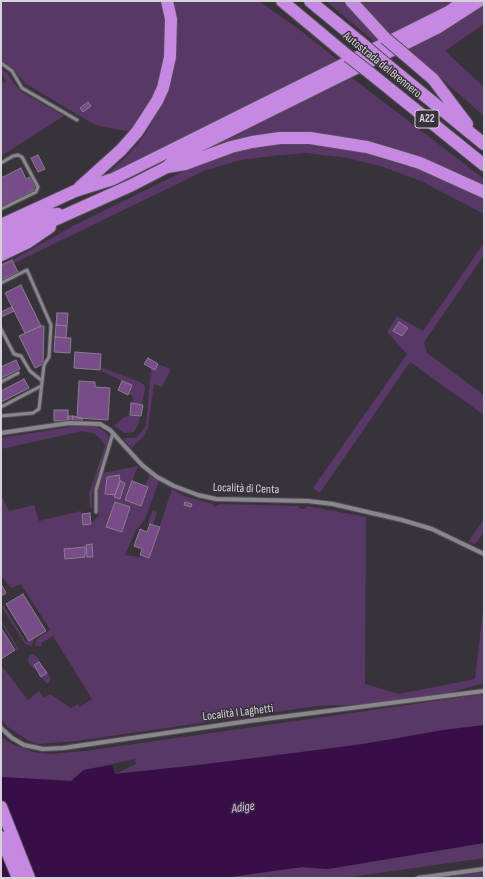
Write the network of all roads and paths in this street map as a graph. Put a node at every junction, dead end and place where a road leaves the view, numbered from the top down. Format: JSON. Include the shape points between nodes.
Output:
{"nodes":[{"id":1,"x":167,"y":1,"type":"edge"},
{"id":2,"x":282,"y":1,"type":"edge"},
{"id":3,"x":310,"y":1,"type":"edge"},
{"id":4,"x":351,"y":1,"type":"edge"},
{"id":5,"x":464,"y":1,"type":"edge"},
{"id":6,"x":479,"y":1,"type":"edge"},
{"id":7,"x":1,"y":64,"type":"edge"},
{"id":8,"x":77,"y":120,"type":"dead end"},
{"id":9,"x":481,"y":142,"type":"edge"},
{"id":10,"x":1,"y":163,"type":"edge"},
{"id":11,"x":484,"y":165,"type":"edge"},
{"id":12,"x":166,"y":167,"type":"junction"},
{"id":13,"x":75,"y":191,"type":"junction"},
{"id":14,"x":484,"y":192,"type":"edge"},
{"id":15,"x":1,"y":209,"type":"edge"},
{"id":16,"x":69,"y":213,"type":"junction"},
{"id":17,"x":1,"y":225,"type":"edge"},
{"id":18,"x":1,"y":234,"type":"edge"},
{"id":19,"x":1,"y":244,"type":"edge"},
{"id":20,"x":1,"y":255,"type":"edge"},
{"id":21,"x":1,"y":283,"type":"edge"},
{"id":22,"x":1,"y":328,"type":"edge"},
{"id":23,"x":18,"y":373,"type":"dead end"},
{"id":24,"x":41,"y":380,"type":"junction"},
{"id":25,"x":1,"y":382,"type":"edge"},
{"id":26,"x":41,"y":386,"type":"junction"},
{"id":27,"x":1,"y":407,"type":"edge"},
{"id":28,"x":1,"y":416,"type":"edge"},
{"id":29,"x":1,"y":433,"type":"edge"},
{"id":30,"x":113,"y":433,"type":"junction"},
{"id":31,"x":96,"y":512,"type":"dead end"},
{"id":32,"x":484,"y":554,"type":"edge"},
{"id":33,"x":484,"y":691,"type":"edge"},
{"id":34,"x":1,"y":728,"type":"edge"},
{"id":35,"x":1,"y":807,"type":"edge"},
{"id":36,"x":1,"y":837,"type":"edge"},
{"id":37,"x":484,"y":868,"type":"edge"},
{"id":38,"x":18,"y":878,"type":"edge"},
{"id":39,"x":29,"y":878,"type":"edge"},
{"id":40,"x":418,"y":878,"type":"edge"}],
"edges":[{"from":1,"to":13,"type":"highway","via":[[170,19],[170,57],[163,88],[157,101],[137,132],[121,150]]},
{"from":2,"to":11,"type":"highway","name":"Autostrada del Brennero","number":"A22","bridge":true},
{"from":3,"to":9,"type":"highway","name":"Autostrada del Brennero","number":"A22","bridge":true},
{"from":4,"to":9,"type":"highway","bridge":true,"via":[[385,38],[433,79]]},
{"from":5,"to":13,"type":"highway","via":[[450,11],[391,41],[113,179]]},
{"from":6,"to":12,"type":"highway","via":[[437,28],[179,156]]},
{"from":7,"to":8,"type":"lane","via":[[12,71],[22,88]]},
{"from":10,"to":15,"type":"lane","via":[[18,155],[38,189]]},
{"from":12,"to":14,"type":"highway","via":[[185,164],[218,151],[252,142],[280,138],[310,138],[367,147],[420,163]]},
{"from":12,"to":16,"type":"highway"},
{"from":13,"to":17,"type":"highway"},
{"from":16,"to":18,"type":"highway","via":[[39,216]]},
{"from":16,"to":19,"type":"highway"},
{"from":16,"to":20,"type":"highway","via":[[28,242]]},
{"from":21,"to":24,"type":"lane","via":[[27,270],[51,325],[49,357],[44,365]]},
{"from":22,"to":24,"type":"lane","via":[[14,354],[21,356],[30,371]]},
{"from":23,"to":25,"type":"lane"},
{"from":24,"to":26,"type":"lane"},
{"from":26,"to":27,"type":"lane"},
{"from":26,"to":28,"type":"lane","via":[[40,406],[36,412]]},
{"from":29,"to":30,"type":"street","name":"Località di Centa","via":[[82,423],[100,424]]},
{"from":30,"to":31,"type":"lane","via":[[96,490]]},
{"from":30,"to":32,"type":"street","name":"Località di Centa","via":[[142,465],[157,477],[198,495],[216,499],[333,504],[432,529]]},
{"from":33,"to":34,"type":"street","name":"Località I Laghetti","via":[[63,748],[43,749],[24,745]]},
{"from":35,"to":39,"type":"highway"},
{"from":36,"to":38,"type":"highway"},
{"from":37,"to":40,"type":"street"}]}
